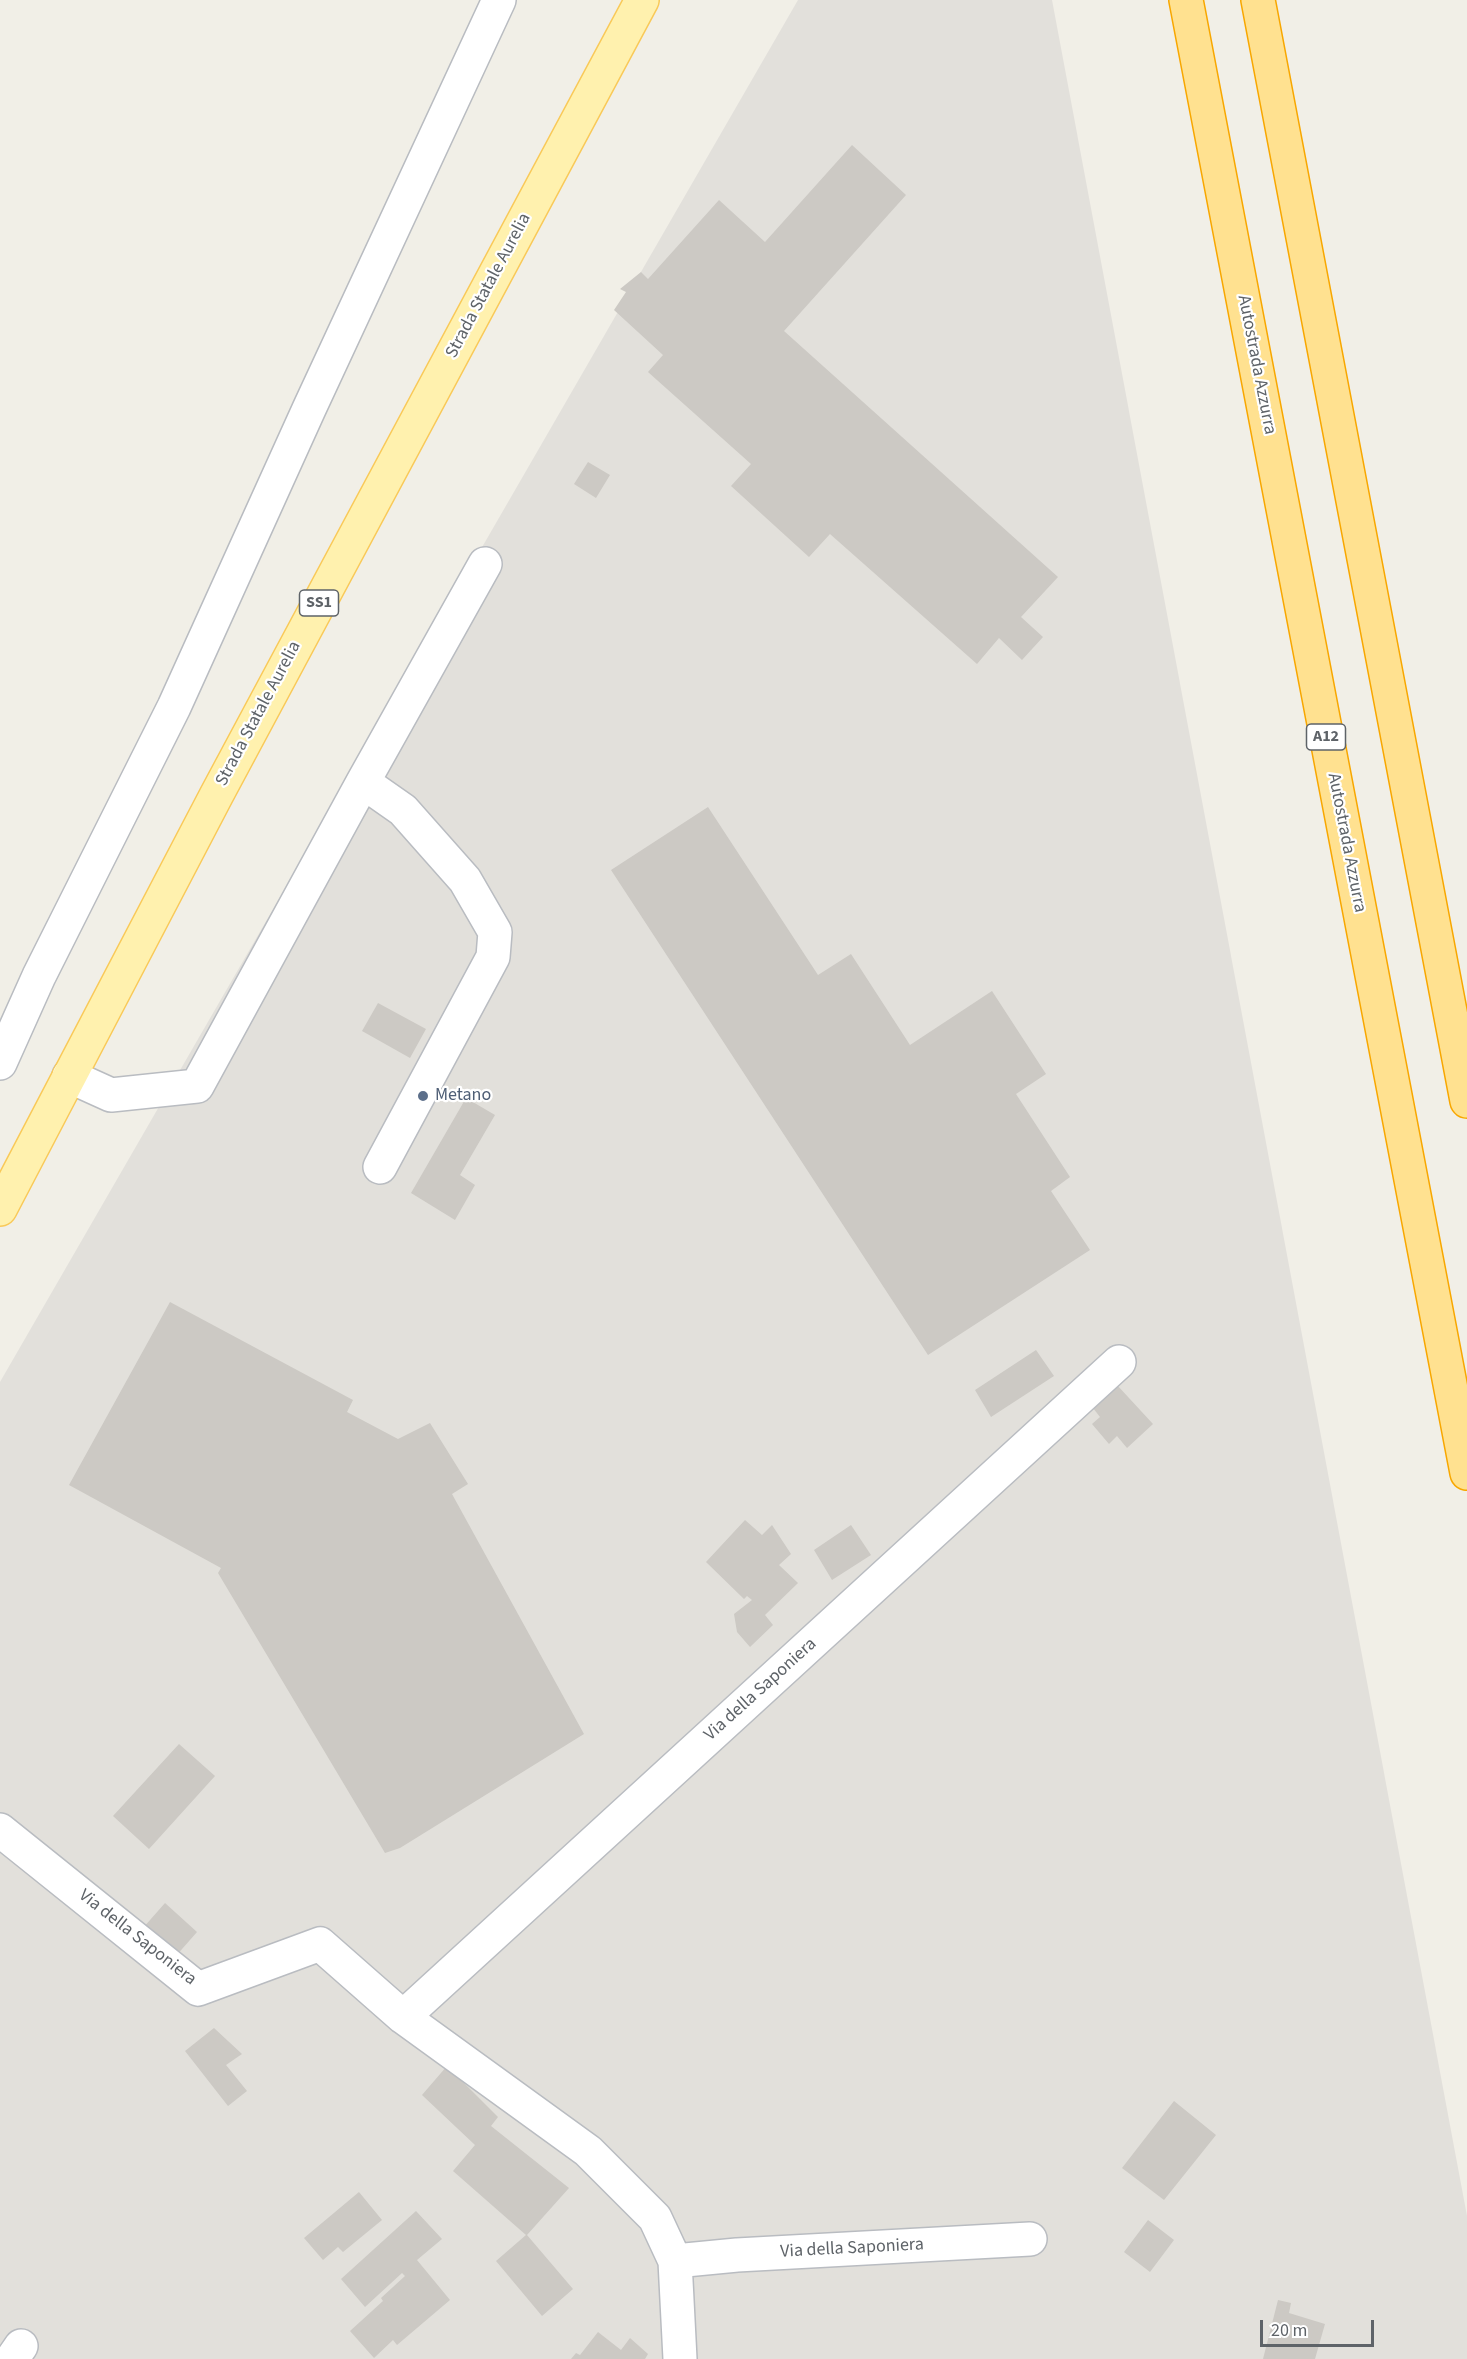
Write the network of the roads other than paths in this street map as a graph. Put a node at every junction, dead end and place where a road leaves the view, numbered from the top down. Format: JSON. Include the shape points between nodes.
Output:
{"nodes":[{"id":1,"x":499,"y":0,"type":"edge"},
{"id":2,"x":642,"y":0,"type":"edge"},
{"id":3,"x":1186,"y":0,"type":"edge"},
{"id":4,"x":1258,"y":0,"type":"edge"},
{"id":5,"x":485,"y":564,"type":"dead end"},
{"id":6,"x":363,"y":782,"type":"junction"},
{"id":7,"x":0,"y":1062,"type":"edge"},
{"id":8,"x":69,"y":1076,"type":"junction"},
{"id":9,"x":1467,"y":1101,"type":"edge"},
{"id":10,"x":380,"y":1167,"type":"dead end"},
{"id":11,"x":0,"y":1209,"type":"edge"},
{"id":12,"x":1119,"y":1362,"type":"dead end"},
{"id":13,"x":1467,"y":1473,"type":"edge"},
{"id":14,"x":0,"y":1830,"type":"edge"},
{"id":15,"x":403,"y":2017,"type":"junction"},
{"id":16,"x":1030,"y":2239,"type":"dead end"},
{"id":17,"x":675,"y":2261,"type":"junction"},
{"id":18,"x":680,"y":2359,"type":"edge"}],
"edges":[{"from":1,"to":7,"type":"street","via":[[174,707]]},
{"from":2,"to":8,"type":"main road","name":"Strada Statale Aurelia","number":"SS1"},
{"from":3,"to":13,"type":"highway","name":"Autostrada Azzurra","number":"A12"},
{"from":4,"to":9,"type":"highway"},
{"from":5,"to":6,"type":"street"},
{"from":6,"to":8,"type":"street","via":[[197,1086],[111,1095]]},
{"from":6,"to":10,"type":"street","via":[[404,810],[465,880],[495,932],[493,957]]},
{"from":8,"to":11,"type":"main road","name":"Strada Statale Aurelia","number":"SS1"},
{"from":12,"to":15,"type":"street","name":"Via della Saponiera"},
{"from":14,"to":15,"type":"street","name":"Via della Saponiera","via":[[198,1989],[320,1944]]},
{"from":15,"to":17,"type":"street","name":"Via della Saponiera","via":[[588,2151],[656,2218]]},
{"from":16,"to":17,"type":"street","name":"Via della Saponiera"},
{"from":17,"to":18,"type":"street","name":"Via della Saponiera"}]}
